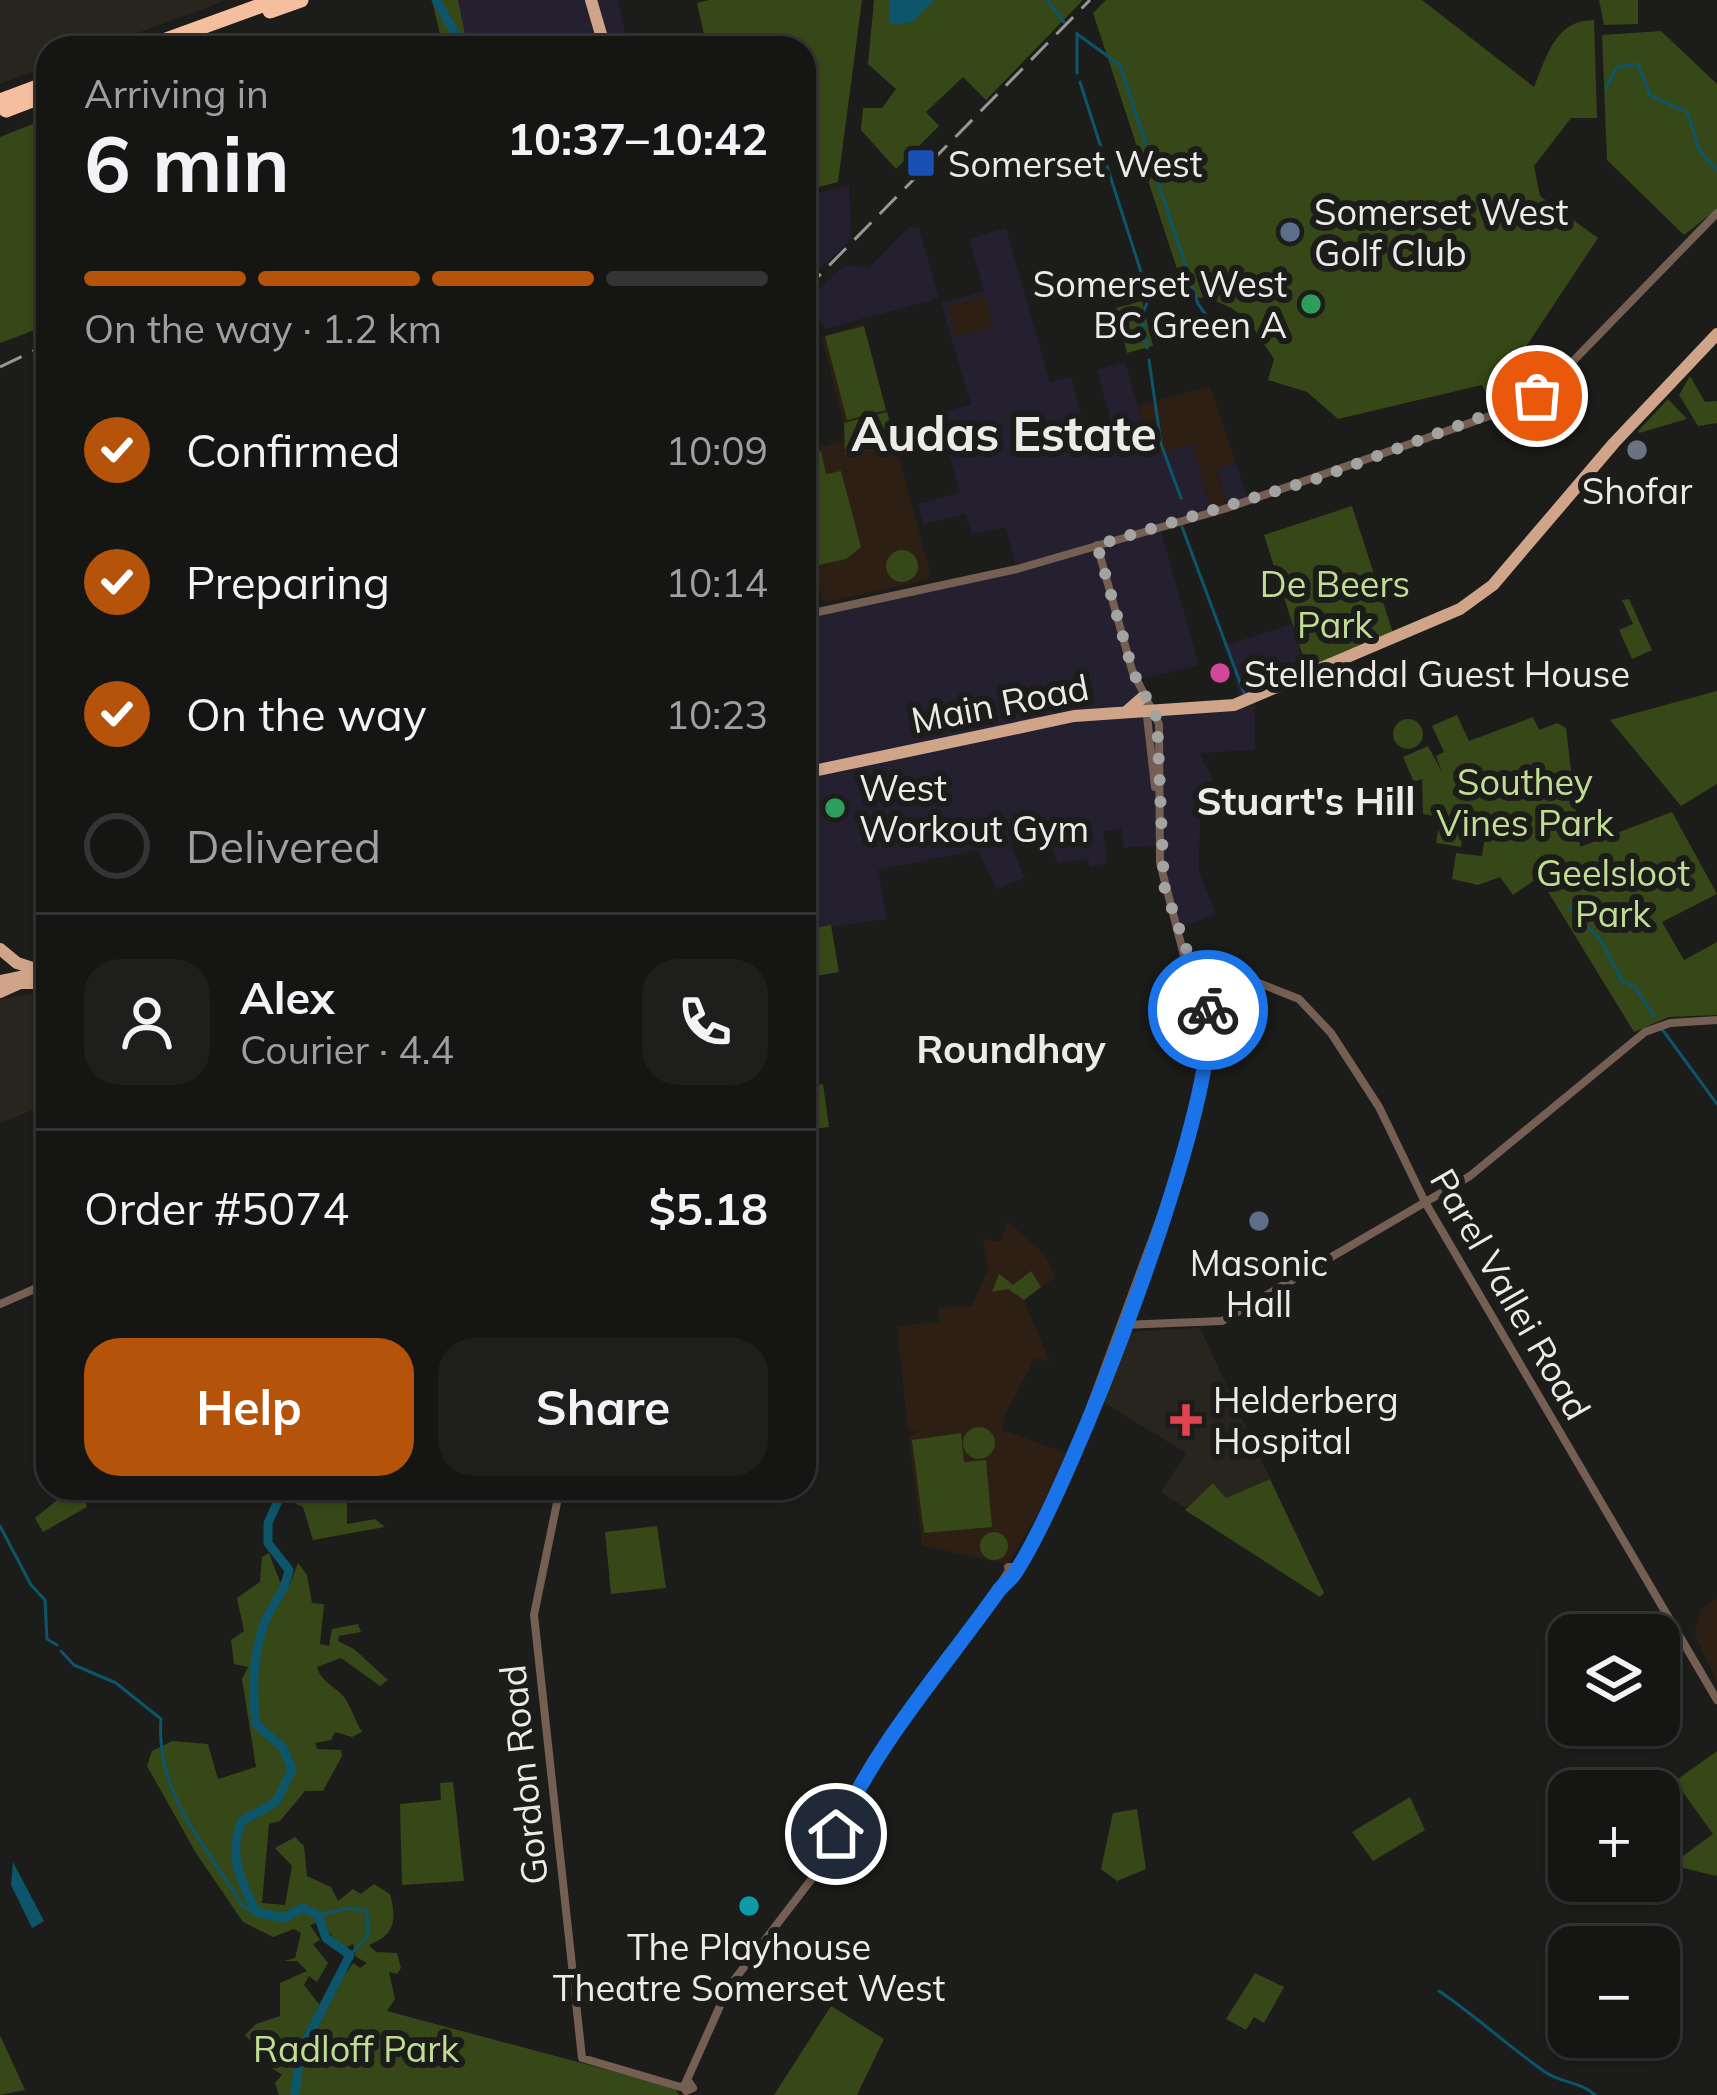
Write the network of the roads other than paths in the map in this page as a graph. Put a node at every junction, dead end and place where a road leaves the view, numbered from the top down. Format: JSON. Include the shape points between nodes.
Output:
{"nodes":[{"id":1,"x":276,"y":0,"type":"edge"},
{"id":2,"x":301,"y":0,"type":"edge"},
{"id":3,"x":591,"y":0,"type":"edge"},
{"id":4,"x":600,"y":0,"type":"edge"},
{"id":5,"x":177,"y":36,"type":"edge"},
{"id":6,"x":204,"y":36,"type":"edge"},
{"id":7,"x":602,"y":36,"type":"edge"},
{"id":8,"x":604,"y":36,"type":"edge"},
{"id":9,"x":36,"y":88,"type":"edge"},
{"id":10,"x":36,"y":98,"type":"edge"},
{"id":11,"x":0,"y":101,"type":"edge"},
{"id":12,"x":0,"y":112,"type":"edge"},
{"id":13,"x":1717,"y":213,"type":"edge"},
{"id":14,"x":1714,"y":344,"type":"edge"},
{"id":15,"x":1097,"y":545,"type":"junction"},
{"id":16,"x":816,"y":613,"type":"edge"},
{"id":17,"x":1133,"y":672,"type":"junction"},
{"id":18,"x":1142,"y":698,"type":"junction"},
{"id":19,"x":1125,"y":713,"type":"junction"},
{"id":20,"x":1153,"y":715,"type":"junction"},
{"id":21,"x":816,"y":774,"type":"edge"},
{"id":22,"x":816,"y":775,"type":"edge"},
{"id":23,"x":1184,"y":951,"type":"junction"},
{"id":24,"x":0,"y":954,"type":"edge"},
{"id":25,"x":1197,"y":968,"type":"junction"},
{"id":26,"x":36,"y":972,"type":"edge"},
{"id":27,"x":36,"y":979,"type":"edge"},
{"id":28,"x":4,"y":983,"type":"edge"},
{"id":29,"x":1280,"y":991,"type":"junction"},
{"id":30,"x":1268,"y":1001,"type":"dead end"},
{"id":31,"x":1717,"y":1020,"type":"edge"},
{"id":32,"x":1425,"y":1202,"type":"junction"},
{"id":33,"x":36,"y":1288,"type":"edge"},
{"id":34,"x":0,"y":1304,"type":"edge"},
{"id":35,"x":1122,"y":1325,"type":"junction"},
{"id":36,"x":558,"y":1500,"type":"edge"},
{"id":37,"x":1717,"y":1700,"type":"edge"},
{"id":38,"x":686,"y":2082,"type":"edge"}],
"edges":[{"from":1,"to":5,"type":"highway"},
{"from":2,"to":6,"type":"highway"},
{"from":3,"to":7,"type":"main road"},
{"from":4,"to":8,"type":"main road"},
{"from":9,"to":11,"type":"highway"},
{"from":10,"to":12,"type":"highway"},
{"from":13,"to":15,"type":"street","via":[[1537,396],[1266,496]]},
{"from":14,"to":20,"type":"main road","name":"Main Road","via":[[1477,608],[1258,705]]},
{"from":15,"to":16,"type":"street"},
{"from":15,"to":17,"type":"street"},
{"from":17,"to":18,"type":"street"},
{"from":17,"to":20,"type":"street"},
{"from":18,"to":19,"type":"main road"},
{"from":18,"to":20,"type":"street"},
{"from":19,"to":20,"type":"main road","name":"Main Road"},
{"from":19,"to":21,"type":"main road","name":"Main Road","via":[[1074,716]]},
{"from":20,"to":22,"type":"main road","name":"Main Road"},
{"from":20,"to":23,"type":"street","via":[[1162,874]]},
{"from":23,"to":25,"type":"street"},
{"from":23,"to":25,"type":"street","name":"Parel Vallei Road"},
{"from":24,"to":26,"type":"main road"},
{"from":24,"to":28,"type":"main road"},
{"from":25,"to":29,"type":"street","name":"Parel Vallei Road"},
{"from":25,"to":35,"type":"street","via":[[1209,1032],[1195,1116]]},
{"from":27,"to":28,"type":"main road"},
{"from":29,"to":30,"type":"street"},
{"from":29,"to":32,"type":"street","name":"Parel Vallei Road","via":[[1306,1003],[1331,1034],[1379,1107]]},
{"from":31,"to":32,"type":"street","via":[[1645,1032],[1481,1168]]},
{"from":32,"to":35,"type":"street","via":[[1219,1322]]},
{"from":32,"to":37,"type":"street","name":"Parel Vallei Road"},
{"from":33,"to":34,"type":"street"},
{"from":35,"to":38,"type":"street","via":[[1053,1505],[872,1760],[814,1876],[721,2000]]},
{"from":36,"to":38,"type":"street","name":"Gordon Road","via":[[534,1615],[582,2058]]}]}
